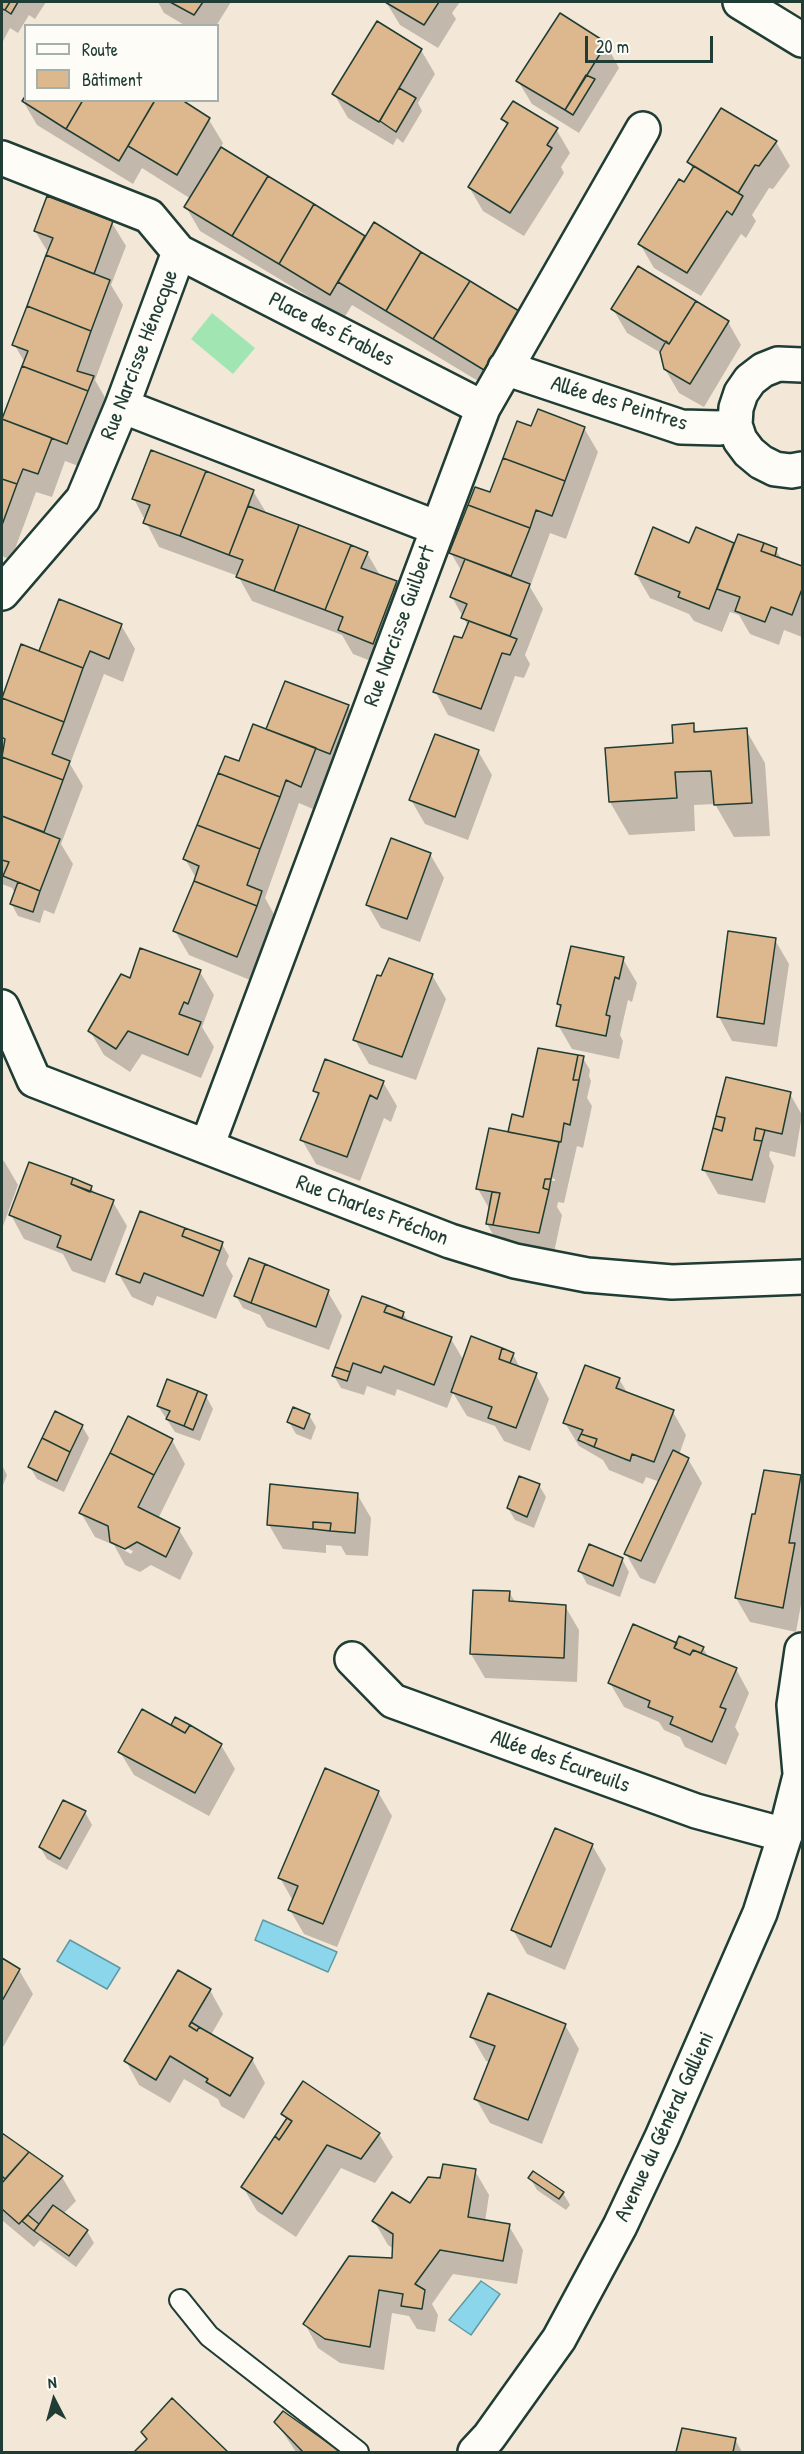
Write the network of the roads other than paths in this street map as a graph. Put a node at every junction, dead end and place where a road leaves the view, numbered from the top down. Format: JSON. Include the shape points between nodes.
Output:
{"nodes":[{"id":1,"x":740,"y":2,"type":"edge"},
{"id":2,"x":802,"y":40,"type":"edge"},
{"id":3,"x":643,"y":129,"type":"dead end"},
{"id":4,"x":2,"y":158,"type":"edge"},
{"id":5,"x":178,"y":252,"type":"junction"},
{"id":6,"x":802,"y":365,"type":"edge"},
{"id":7,"x":505,"y":368,"type":"junction"},
{"id":8,"x":122,"y":406,"type":"junction"},
{"id":9,"x":483,"y":408,"type":"junction"},
{"id":10,"x":735,"y":425,"type":"junction"},
{"id":11,"x":802,"y":469,"type":"edge"},
{"id":12,"x":437,"y":528,"type":"junction"},
{"id":13,"x":2,"y":593,"type":"edge"},
{"id":14,"x":2,"y":1007,"type":"edge"},
{"id":15,"x":207,"y":1146,"type":"junction"},
{"id":16,"x":802,"y":1277,"type":"edge"},
{"id":17,"x":802,"y":1650,"type":"edge"},
{"id":18,"x":352,"y":1659,"type":"dead end"},
{"id":19,"x":801,"y":1771,"type":"edge"},
{"id":20,"x":785,"y":1835,"type":"junction"},
{"id":21,"x":180,"y":2300,"type":"dead end"},
{"id":22,"x":358,"y":2452,"type":"edge"},
{"id":23,"x":475,"y":2452,"type":"edge"}],
"edges":[{"from":1,"to":2,"type":"street"},
{"from":3,"to":7,"type":"street","name":"Rue Narcisse Guilbert"},
{"from":4,"to":5,"type":"street","name":"Rue Narcisse Hénocque","via":[[149,216]]},
{"from":5,"to":8,"type":"street","name":"Rue Narcisse Hénocque"},
{"from":5,"to":9,"type":"street","name":"Place des Érables"},
{"from":6,"to":10,"type":"street","via":[[778,364],[750,380],[738,400]]},
{"from":7,"to":9,"type":"street","name":"Rue Narcisse Guilbert"},
{"from":7,"to":10,"type":"street","name":"Allée des Peintres","via":[[681,427]]},
{"from":8,"to":12,"type":"street"},
{"from":8,"to":13,"type":"street","name":"Rue Narcisse Hénocque","via":[[83,499]]},
{"from":9,"to":12,"type":"street","name":"Rue Narcisse Guilbert"},
{"from":10,"to":11,"type":"street","via":[[740,440],[761,462],[776,469]]},
{"from":12,"to":15,"type":"street","name":"Rue Narcisse Guilbert"},
{"from":14,"to":15,"type":"street","name":"Rue Charles Fréchon","via":[[34,1080]]},
{"from":15,"to":16,"type":"street","name":"Rue Charles Fréchon","via":[[450,1241],[514,1261],[587,1275],[672,1282]]},
{"from":17,"to":19,"type":"street","name":"Avenue du Général Gallieni","via":[[794,1705]]},
{"from":18,"to":20,"type":"street","name":"Allée des Écureuils","via":[[393,1701],[696,1811]]},
{"from":19,"to":20,"type":"street","name":"Avenue du Général Gallieni"},
{"from":20,"to":23,"type":"street","name":"Avenue du Général Gallieni","via":[[760,1913],[620,2226],[559,2339]]},
{"from":21,"to":22,"type":"lane","via":[[209,2336]]}]}
